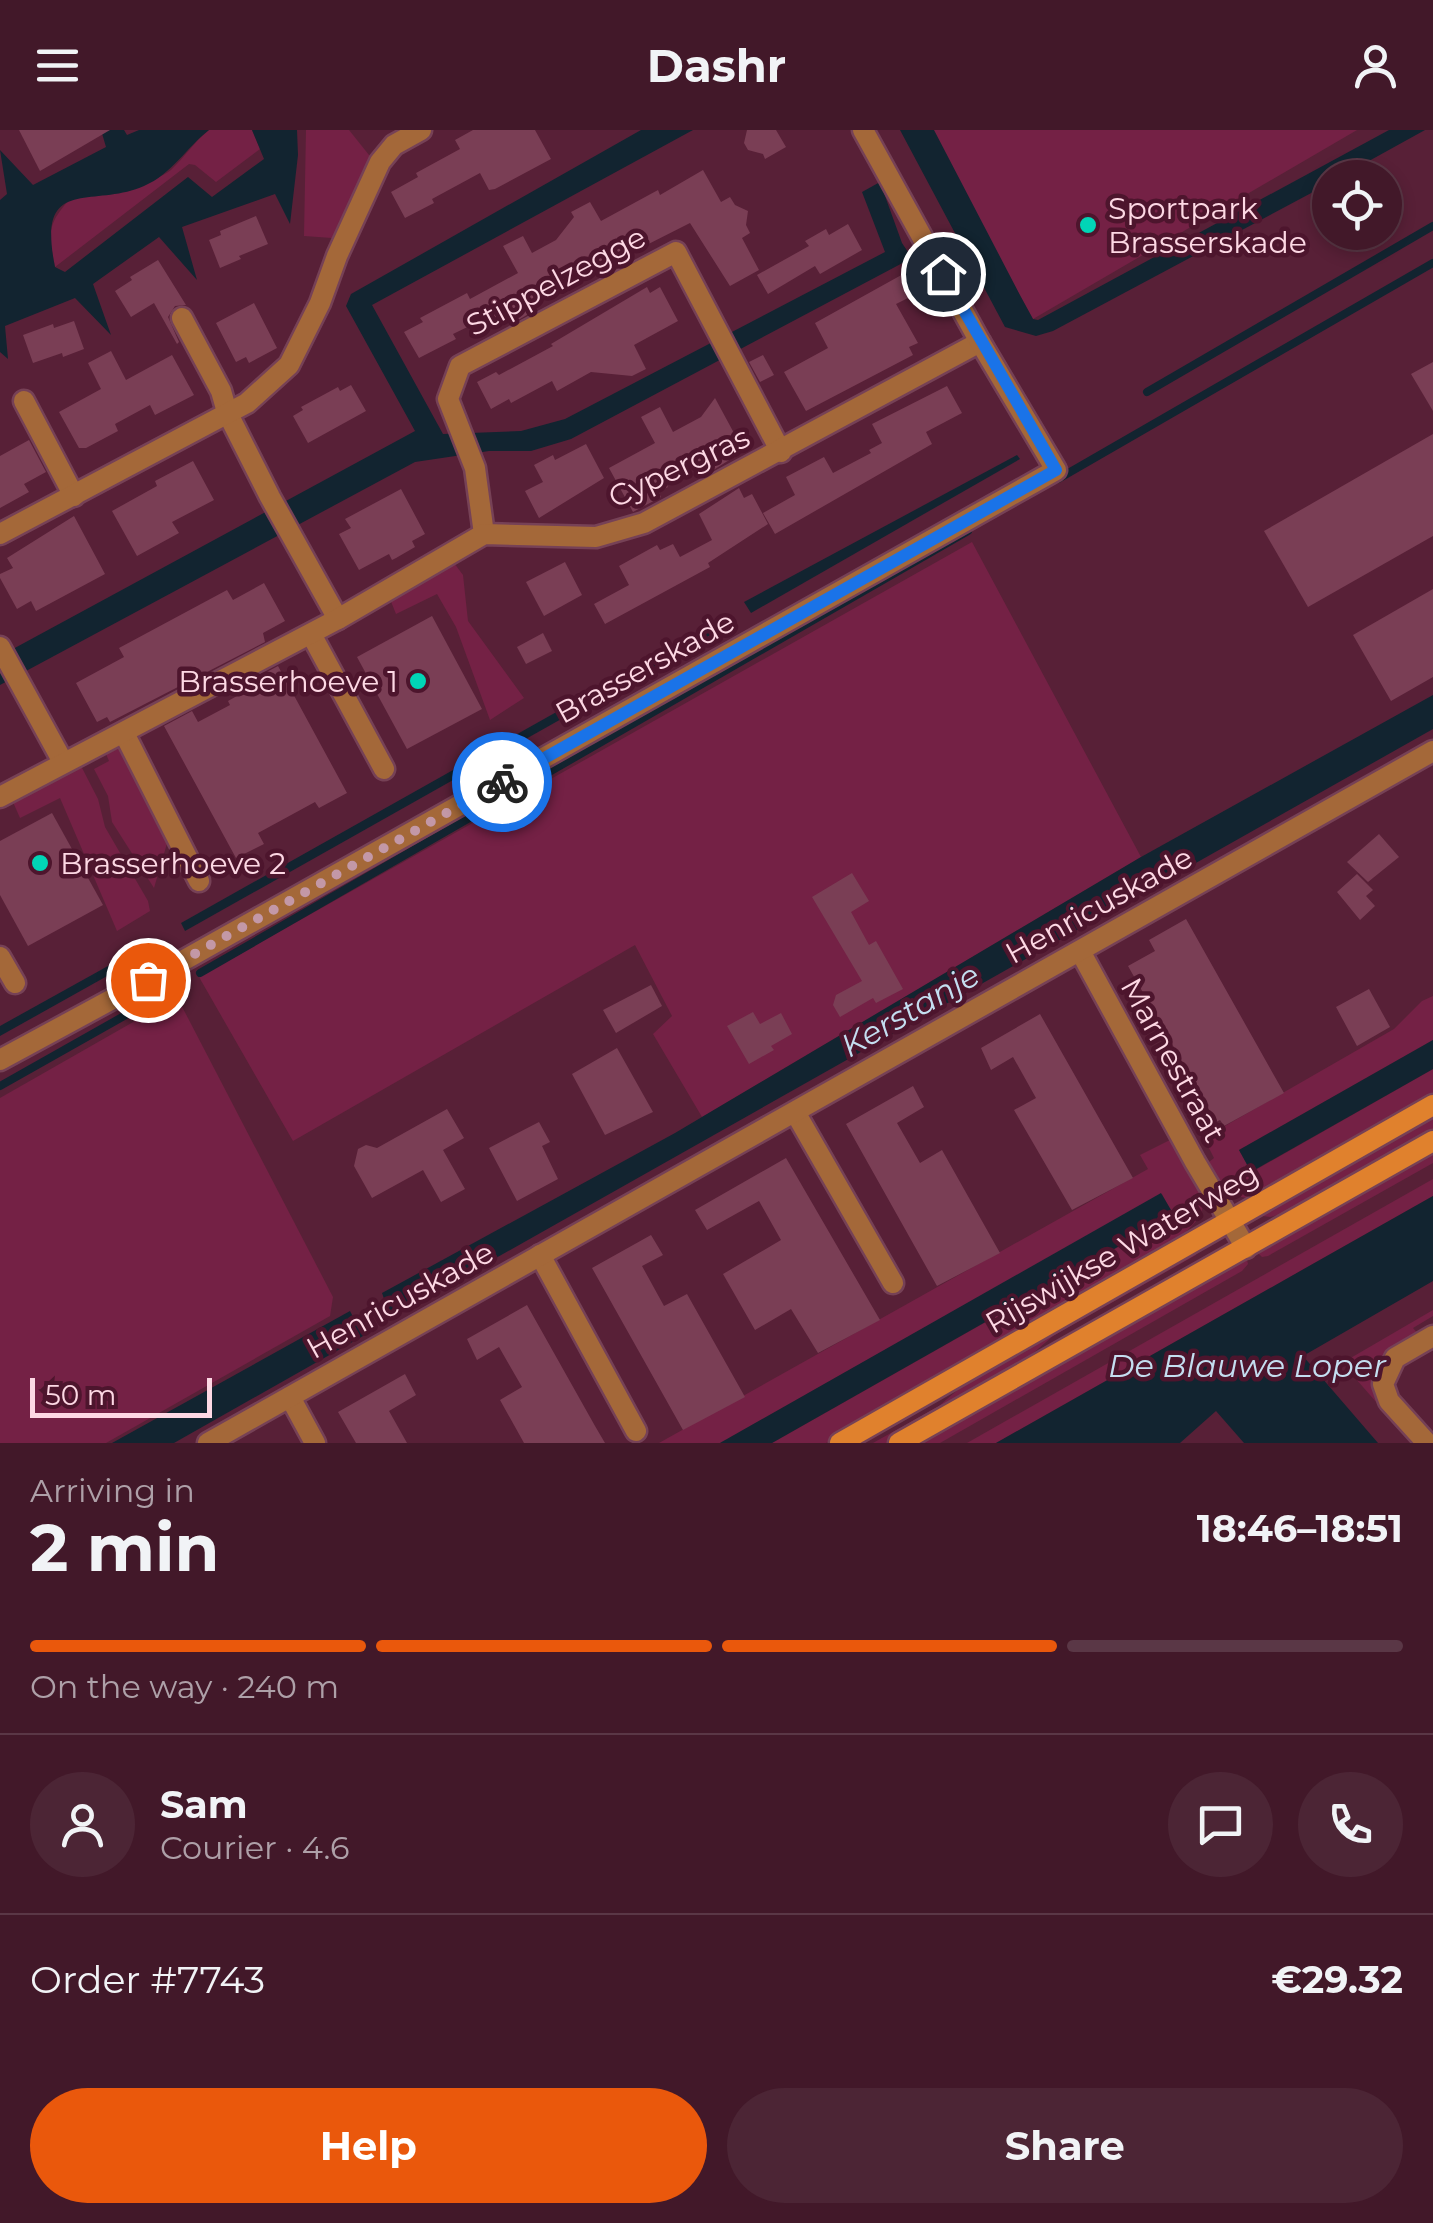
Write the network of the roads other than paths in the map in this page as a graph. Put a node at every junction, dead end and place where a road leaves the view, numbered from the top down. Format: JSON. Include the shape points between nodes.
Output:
{"nodes":[{"id":1,"x":421,"y":130,"type":"edge"},
{"id":2,"x":863,"y":130,"type":"edge"},
{"id":3,"x":182,"y":318,"type":"dead end"},
{"id":4,"x":980,"y":342,"type":"junction"},
{"id":5,"x":24,"y":402,"type":"dead end"},
{"id":6,"x":227,"y":412,"type":"junction"},
{"id":7,"x":781,"y":452,"type":"junction"},
{"id":8,"x":74,"y":496,"type":"junction"},
{"id":9,"x":0,"y":534,"type":"edge"},
{"id":10,"x":484,"y":534,"type":"junction"},
{"id":11,"x":338,"y":619,"type":"junction"},
{"id":12,"x":311,"y":634,"type":"junction"},
{"id":13,"x":0,"y":647,"type":"edge"},
{"id":14,"x":124,"y":733,"type":"junction"},
{"id":15,"x":1433,"y":751,"type":"edge"},
{"id":16,"x":63,"y":762,"type":"junction"},
{"id":17,"x":384,"y":769,"type":"dead end"},
{"id":18,"x":0,"y":796,"type":"edge"},
{"id":19,"x":199,"y":881,"type":"dead end"},
{"id":20,"x":1080,"y":951,"type":"junction"},
{"id":21,"x":0,"y":956,"type":"edge"},
{"id":22,"x":14,"y":983,"type":"dead end"},
{"id":23,"x":0,"y":1060,"type":"edge"},
{"id":24,"x":1433,"y":1105,"type":"edge"},
{"id":25,"x":794,"y":1112,"type":"junction"},
{"id":26,"x":1433,"y":1141,"type":"edge"},
{"id":27,"x":1231,"y":1219,"type":"junction"},
{"id":28,"x":1246,"y":1248,"type":"junction"},
{"id":29,"x":540,"y":1256,"type":"junction"},
{"id":30,"x":892,"y":1283,"type":"dead end"},
{"id":31,"x":1433,"y":1336,"type":"edge"},
{"id":32,"x":290,"y":1397,"type":"junction"},
{"id":33,"x":636,"y":1431,"type":"dead end"},
{"id":34,"x":208,"y":1443,"type":"edge"},
{"id":35,"x":315,"y":1443,"type":"edge"},
{"id":36,"x":840,"y":1443,"type":"edge"},
{"id":37,"x":900,"y":1443,"type":"edge"},
{"id":38,"x":1428,"y":1443,"type":"edge"}],
"edges":[{"from":1,"to":6,"type":"street","via":[[380,162],[288,365]]},
{"from":2,"to":4,"type":"street"},
{"from":3,"to":6,"type":"street"},
{"from":4,"to":7,"type":"street","name":"Cypergras"},
{"from":4,"to":23,"type":"street","name":"Brasserskade","via":[[1056,470]]},
{"from":5,"to":8,"type":"street"},
{"from":6,"to":8,"type":"street"},
{"from":6,"to":11,"type":"street"},
{"from":7,"to":10,"type":"street","name":"Cypergras","via":[[644,524],[596,536]]},
{"from":7,"to":10,"type":"street","name":"Stippelzegge","via":[[676,252],[460,366],[448,399],[475,468]]},
{"from":8,"to":9,"type":"street"},
{"from":10,"to":11,"type":"street"},
{"from":11,"to":12,"type":"street"},
{"from":12,"to":14,"type":"street"},
{"from":12,"to":17,"type":"street"},
{"from":13,"to":16,"type":"street"},
{"from":14,"to":16,"type":"street"},
{"from":14,"to":19,"type":"street"},
{"from":15,"to":20,"type":"street","name":"Henricuskade"},
{"from":16,"to":18,"type":"street"},
{"from":20,"to":25,"type":"street","name":"Henricuskade"},
{"from":20,"to":27,"type":"street","name":"Marnestraat"},
{"from":21,"to":22,"type":"street"},
{"from":24,"to":27,"type":"main road","name":"Rijswijkse Waterweg"},
{"from":25,"to":29,"type":"street","name":"Henricuskade"},
{"from":25,"to":30,"type":"street"},
{"from":26,"to":28,"type":"main road","name":"Rijswijkse Waterweg"},
{"from":27,"to":28,"type":"street","name":"Marnestraat"},
{"from":27,"to":36,"type":"main road","name":"Rijswijkse Waterweg"},
{"from":28,"to":37,"type":"main road","name":"Rijswijkse Waterweg"},
{"from":29,"to":32,"type":"street","name":"Henricuskade"},
{"from":29,"to":33,"type":"street","name":"Henricuskade"},
{"from":31,"to":38,"type":"street","via":[[1396,1358],[1383,1384],[1389,1401]]},
{"from":32,"to":34,"type":"street","name":"Henricuskade"},
{"from":32,"to":35,"type":"street","name":"Henricuskade"}]}
